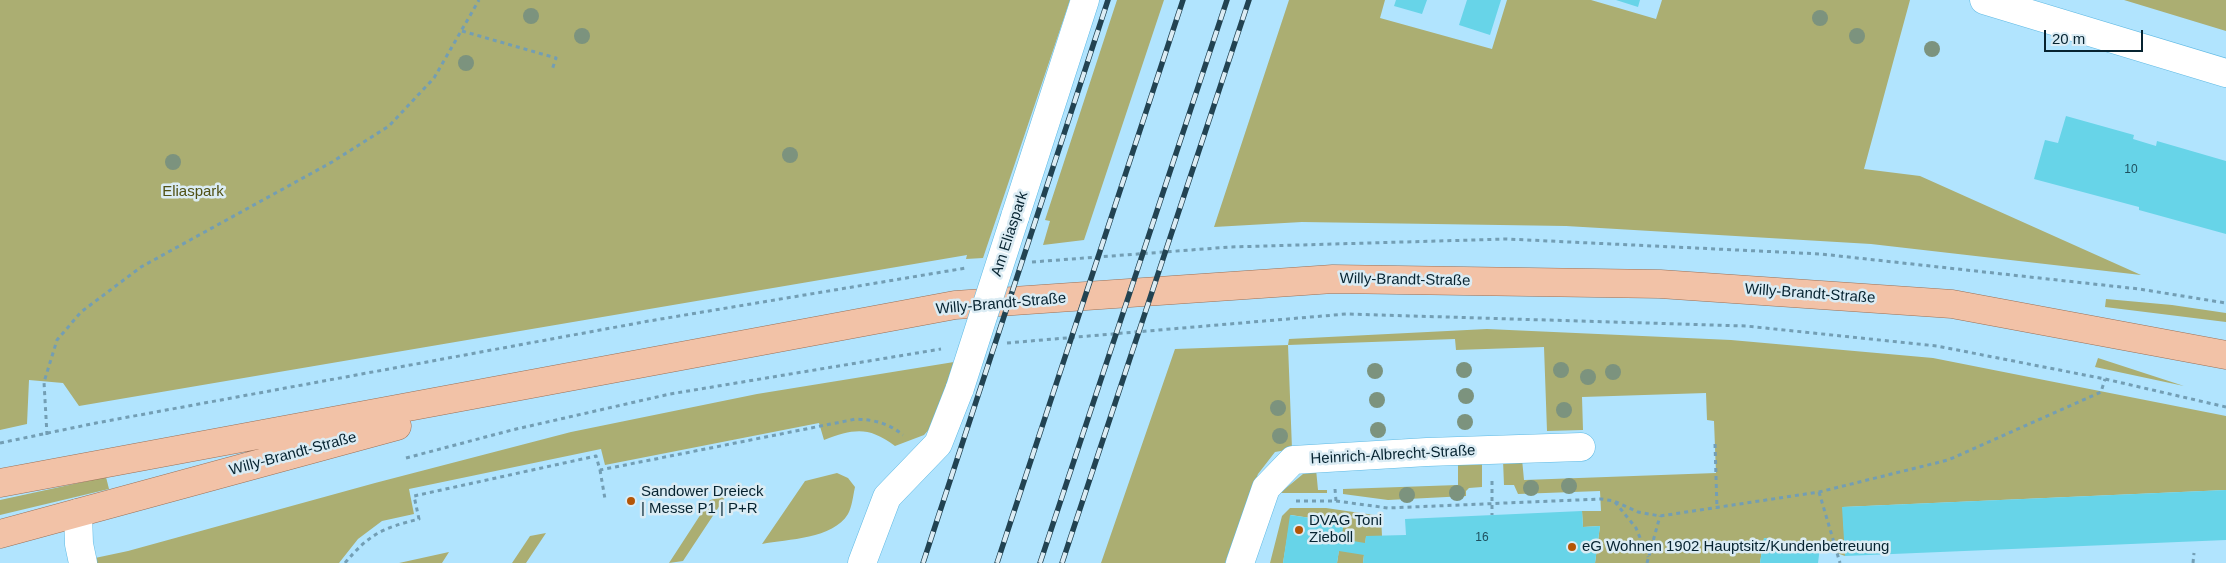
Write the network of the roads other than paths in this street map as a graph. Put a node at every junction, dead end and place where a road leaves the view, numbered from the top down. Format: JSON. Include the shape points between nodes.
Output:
{"nodes":[{"id":1,"x":1084,"y":0,"type":"edge"},
{"id":2,"x":1984,"y":0,"type":"edge"},
{"id":3,"x":2226,"y":74,"type":"edge"},
{"id":4,"x":2226,"y":356,"type":"edge"},
{"id":5,"x":586,"y":374,"type":"junction"},
{"id":6,"x":1581,"y":448,"type":"dead end"},
{"id":7,"x":0,"y":483,"type":"edge"},
{"id":8,"x":78,"y":513,"type":"junction"},
{"id":9,"x":0,"y":534,"type":"edge"},
{"id":10,"x":83,"y":563,"type":"edge"},
{"id":11,"x":862,"y":563,"type":"edge"},
{"id":12,"x":1240,"y":563,"type":"edge"}],
"edges":[{"from":1,"to":11,"type":"street","name":"Am Eliaspark","bridge":true,"via":[[960,388],[938,444],[886,497]]},
{"from":2,"to":3,"type":"street"},
{"from":4,"to":5,"type":"main road","name":"Willy-Brandt-Straße","via":[[1952,304],[1660,284],[1333,279],[955,305]]},
{"from":5,"to":7,"type":"main road","name":"Willy-Brandt-Straße"},
{"from":5,"to":8,"type":"main road","name":"Willy-Brandt-Straße"},
{"from":6,"to":12,"type":"street","name":"Heinrich-Albrecht-Straße","via":[[1293,460],[1266,488]]},
{"from":8,"to":9,"type":"main road","name":"Willy-Brandt-Straße"},
{"from":8,"to":10,"type":"street"}]}
